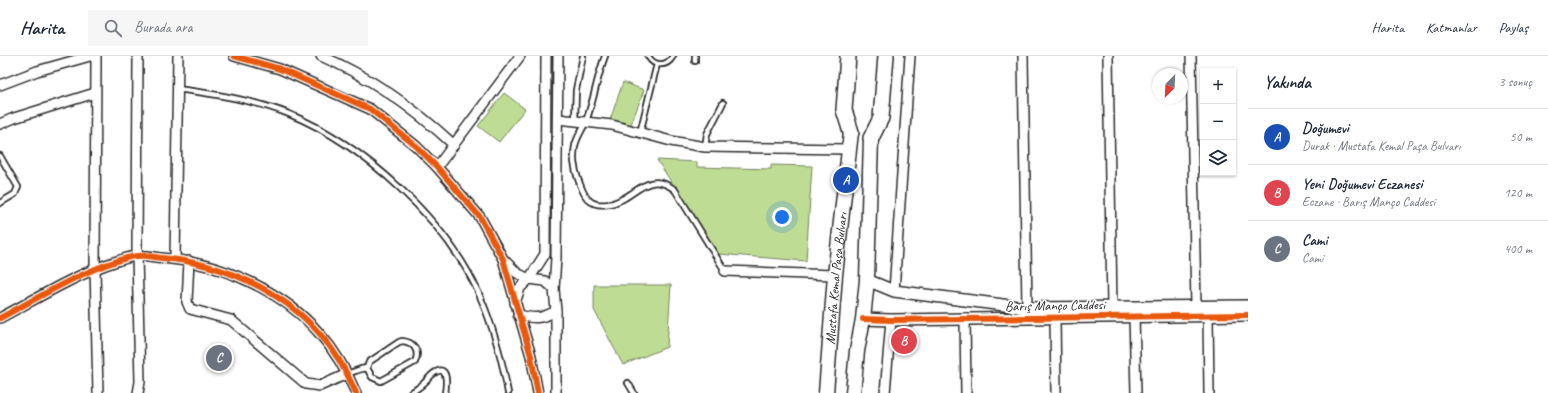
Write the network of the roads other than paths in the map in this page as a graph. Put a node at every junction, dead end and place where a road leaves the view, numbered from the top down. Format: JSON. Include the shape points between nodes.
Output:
{"nodes":[{"id":1,"x":90,"y":56,"type":"edge"},
{"id":2,"x":96,"y":56,"type":"edge"},
{"id":3,"x":138,"y":56,"type":"edge"},
{"id":4,"x":178,"y":56,"type":"edge"},
{"id":5,"x":234,"y":56,"type":"edge"},
{"id":6,"x":520,"y":56,"type":"edge"},
{"id":7,"x":546,"y":56,"type":"edge"},
{"id":8,"x":558,"y":56,"type":"edge"},
{"id":9,"x":583,"y":56,"type":"edge"},
{"id":10,"x":605,"y":56,"type":"edge"},
{"id":11,"x":648,"y":56,"type":"edge"},
{"id":12,"x":673,"y":56,"type":"edge"},
{"id":13,"x":848,"y":56,"type":"edge"},
{"id":14,"x":857,"y":56,"type":"edge"},
{"id":15,"x":876,"y":56,"type":"edge"},
{"id":16,"x":886,"y":56,"type":"edge"},
{"id":17,"x":910,"y":56,"type":"edge"},
{"id":18,"x":1023,"y":56,"type":"edge"},
{"id":19,"x":1108,"y":56,"type":"edge"},
{"id":20,"x":1191,"y":56,"type":"edge"},
{"id":21,"x":326,"y":57,"type":"edge"},
{"id":22,"x":658,"y":64,"type":"junction"},
{"id":23,"x":0,"y":85,"type":"edge"},
{"id":24,"x":177,"y":89,"type":"junction"},
{"id":25,"x":95,"y":93,"type":"junction"},
{"id":26,"x":723,"y":103,"type":"dead end"},
{"id":27,"x":558,"y":119,"type":"junction"},
{"id":28,"x":575,"y":120,"type":"junction"},
{"id":29,"x":586,"y":121,"type":"junction"},
{"id":30,"x":0,"y":124,"type":"edge"},
{"id":31,"x":851,"y":124,"type":"junction"},
{"id":32,"x":640,"y":133,"type":"junction"},
{"id":33,"x":871,"y":138,"type":"junction"},
{"id":34,"x":454,"y":145,"type":"junction"},
{"id":35,"x":705,"y":147,"type":"junction"},
{"id":36,"x":849,"y":149,"type":"junction"},
{"id":37,"x":0,"y":156,"type":"edge"},
{"id":38,"x":437,"y":167,"type":"junction"},
{"id":39,"x":0,"y":203,"type":"edge"},
{"id":40,"x":137,"y":256,"type":"junction"},
{"id":41,"x":175,"y":259,"type":"junction"},
{"id":42,"x":503,"y":259,"type":"junction"},
{"id":43,"x":188,"y":261,"type":"junction"},
{"id":44,"x":95,"y":268,"type":"junction"},
{"id":45,"x":725,"y":271,"type":"joint"},
{"id":46,"x":835,"y":275,"type":"junction"},
{"id":47,"x":529,"y":279,"type":"junction"},
{"id":48,"x":867,"y":280,"type":"junction"},
{"id":49,"x":554,"y":289,"type":"junction"},
{"id":50,"x":894,"y":291,"type":"junction"},
{"id":51,"x":515,"y":303,"type":"junction"},
{"id":52,"x":1196,"y":306,"type":"junction"},
{"id":53,"x":1248,"y":306,"type":"edge"},
{"id":54,"x":1112,"y":307,"type":"junction"},
{"id":55,"x":1027,"y":308,"type":"junction"},
{"id":56,"x":556,"y":311,"type":"junction"},
{"id":57,"x":518,"y":315,"type":"junction"},
{"id":58,"x":1248,"y":315,"type":"edge"},
{"id":59,"x":1134,"y":316,"type":"junction"},
{"id":60,"x":1208,"y":316,"type":"junction"},
{"id":61,"x":1055,"y":317,"type":"junction"},
{"id":62,"x":0,"y":318,"type":"edge"},
{"id":63,"x":965,"y":318,"type":"junction"},
{"id":64,"x":863,"y":319,"type":"junction"},
{"id":65,"x":891,"y":320,"type":"junction"},
{"id":66,"x":367,"y":368,"type":"junction"},
{"id":67,"x":347,"y":374,"type":"junction"},
{"id":68,"x":140,"y":382,"type":"junction"},
{"id":69,"x":628,"y":383,"type":"dead end"},
{"id":70,"x":98,"y":393,"type":"edge"},
{"id":71,"x":138,"y":393,"type":"edge"},
{"id":72,"x":142,"y":393,"type":"edge"},
{"id":73,"x":356,"y":393,"type":"edge"},
{"id":74,"x":411,"y":393,"type":"edge"},
{"id":75,"x":445,"y":393,"type":"edge"},
{"id":76,"x":508,"y":393,"type":"edge"},
{"id":77,"x":538,"y":393,"type":"edge"},
{"id":78,"x":556,"y":393,"type":"edge"},
{"id":79,"x":634,"y":393,"type":"edge"},
{"id":80,"x":826,"y":393,"type":"edge"},
{"id":81,"x":853,"y":393,"type":"edge"},
{"id":82,"x":885,"y":393,"type":"edge"},
{"id":83,"x":966,"y":393,"type":"edge"},
{"id":84,"x":1056,"y":393,"type":"edge"},
{"id":85,"x":1136,"y":393,"type":"edge"},
{"id":86,"x":1209,"y":393,"type":"edge"}],
"edges":[{"from":1,"to":23,"type":"street"},
{"from":2,"to":25,"type":"street"},
{"from":3,"to":40,"type":"street"},
{"from":4,"to":24,"type":"street"},
{"from":5,"to":38,"type":"street","via":[[280,69],[370,109],[416,146]]},
{"from":6,"to":34,"type":"street"},
{"from":7,"to":47,"type":"street","via":[[545,254]]},
{"from":8,"to":27,"type":"street"},
{"from":9,"to":28,"type":"lane","via":[[576,90]]},
{"from":10,"to":29,"type":"lane"},
{"from":11,"to":22,"type":"lane"},
{"from":12,"to":22,"type":"lane","via":[[667,62]]},
{"from":13,"to":31,"type":"highway","via":[[844,110]]},
{"from":14,"to":31,"type":"highway"},
{"from":15,"to":33,"type":"highway","name":"Mustafa Kemal Paşa Bulvarı"},
{"from":16,"to":33,"type":"highway","via":[[882,118]]},
{"from":17,"to":50,"type":"street"},
{"from":18,"to":55,"type":"street"},
{"from":19,"to":54,"type":"street"},
{"from":20,"to":52,"type":"street"},
{"from":21,"to":34,"type":"street","via":[[385,90],[415,111]]},
{"from":22,"to":32,"type":"lane"},
{"from":24,"to":41,"type":"street"},
{"from":24,"to":76,"type":"lane","via":[[245,100],[289,114],[341,142],[400,188],[442,235],[480,294],[505,372]]},
{"from":25,"to":30,"type":"street"},
{"from":25,"to":44,"type":"street"},
{"from":26,"to":35,"type":"lane","via":[[707,134]]},
{"from":27,"to":28,"type":"street"},
{"from":27,"to":49,"type":"street"},
{"from":28,"to":29,"type":"street"},
{"from":29,"to":32,"type":"street"},
{"from":29,"to":45,"type":"lane","via":[[576,139],[574,159],[585,197],[596,204],[610,204],[622,200],[645,184],[655,182],[671,187]]},
{"from":31,"to":36,"type":"main road","name":"Mustafa Kemal Paşa Bulvarı"},
{"from":32,"to":35,"type":"street"},
{"from":33,"to":48,"type":"main road","name":"Mustafa Kemal Paşa Bulvarı"},
{"from":34,"to":38,"type":"street"},
{"from":35,"to":36,"type":"street"},
{"from":36,"to":46,"type":"main road","name":"Mustafa Kemal Paşa Bulvarı"},
{"from":37,"to":39,"type":"lane","via":[[18,187],[15,194]]},
{"from":38,"to":42,"type":"street","via":[[480,217]]},
{"from":40,"to":41,"type":"street"},
{"from":40,"to":44,"type":"street"},
{"from":40,"to":68,"type":"street"},
{"from":41,"to":43,"type":"street"},
{"from":42,"to":47,"type":"street","via":[[517,273]]},
{"from":42,"to":51,"type":"street"},
{"from":43,"to":67,"type":"street","via":[[243,279],[289,306],[319,333],[336,354]]},
{"from":43,"to":67,"type":"street","via":[[187,302],[190,309],[231,320],[306,384],[320,386]]},
{"from":44,"to":62,"type":"street"},
{"from":44,"to":70,"type":"street"},
{"from":45,"to":46,"type":"street"},
{"from":46,"to":80,"type":"main road","name":"Mustafa Kemal Paşa Bulvarı"},
{"from":47,"to":49,"type":"street","via":[[545,281]]},
{"from":47,"to":51,"type":"street","via":[[520,288]]},
{"from":48,"to":50,"type":"street","name":"Barış Manço Caddesi"},
{"from":48,"to":64,"type":"main road","name":"Mustafa Kemal Paşa Bulvarı"},
{"from":49,"to":56,"type":"street"},
{"from":50,"to":55,"type":"street","name":"Barış Manço Caddesi"},
{"from":51,"to":57,"type":"street"},
{"from":52,"to":53,"type":"street","name":"Barış Manço Caddesi"},
{"from":52,"to":54,"type":"street","name":"Barış Manço Caddesi"},
{"from":54,"to":55,"type":"street","name":"Barış Manço Caddesi"},
{"from":56,"to":57,"type":"street","via":[[546,317],[533,319]]},
{"from":56,"to":78,"type":"street"},
{"from":57,"to":77,"type":"street","via":[[531,356]]},
{"from":58,"to":60,"type":"street","name":"Barış Manço Caddesi"},
{"from":59,"to":60,"type":"street","name":"Barış Manço Caddesi"},
{"from":59,"to":61,"type":"street","name":"Barış Manço Caddesi"},
{"from":59,"to":85,"type":"street"},
{"from":60,"to":86,"type":"street"},
{"from":61,"to":63,"type":"street","name":"Barış Manço Caddesi"},
{"from":61,"to":84,"type":"street"},
{"from":63,"to":65,"type":"street","name":"Barış Manço Caddesi"},
{"from":63,"to":83,"type":"street"},
{"from":64,"to":65,"type":"street","name":"Barış Manço Caddesi"},
{"from":64,"to":81,"type":"main road","name":"Mustafa Kemal Paşa Bulvarı","via":[[856,351]]},
{"from":65,"to":82,"type":"street"},
{"from":66,"to":66,"type":"lane","via":[[372,377],[381,381],[415,362],[417,351],[410,342],[399,342],[369,362]]},
{"from":66,"to":67,"type":"lane"},
{"from":67,"to":73,"type":"street"},
{"from":68,"to":71,"type":"street"},
{"from":68,"to":72,"type":"street"},
{"from":69,"to":79,"type":"lane"},
{"from":74,"to":75,"type":"lane","via":[[438,371],[446,377]]}]}
